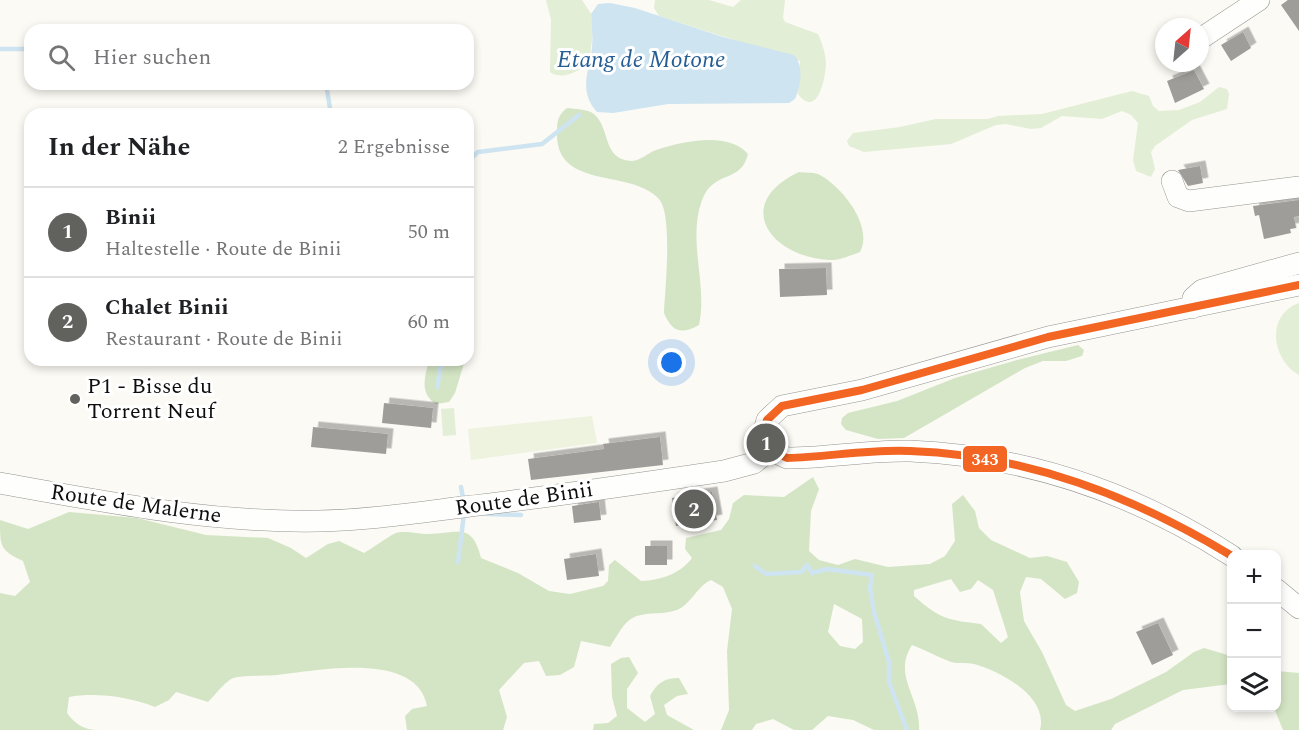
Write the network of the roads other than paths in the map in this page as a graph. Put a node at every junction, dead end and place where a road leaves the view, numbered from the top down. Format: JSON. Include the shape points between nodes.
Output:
{"nodes":[{"id":1,"x":1259,"y":0,"type":"edge"},
{"id":2,"x":1230,"y":8,"type":"edge"},
{"id":3,"x":1209,"y":30,"type":"edge"},
{"id":4,"x":1172,"y":181,"type":"dead end"},
{"id":5,"x":1299,"y":187,"type":"edge"},
{"id":6,"x":1299,"y":262,"type":"edge"},
{"id":7,"x":1299,"y":285,"type":"edge"},
{"id":8,"x":1192,"y":308,"type":"junction"},
{"id":9,"x":770,"y":450,"type":"junction"},
{"id":10,"x":0,"y":483,"type":"edge"},
{"id":11,"x":272,"y":520,"type":"joint"},
{"id":12,"x":1227,"y":553,"type":"edge"},
{"id":13,"x":1281,"y":593,"type":"edge"},
{"id":14,"x":1299,"y":608,"type":"edge"}],
"edges":[{"from":1,"to":2,"type":"street"},
{"from":2,"to":3,"type":"street"},
{"from":4,"to":5,"type":"street","via":[[1178,197],[1189,201]]},
{"from":6,"to":8,"type":"street","via":[[1202,290],[1193,298]]},
{"from":7,"to":8,"type":"street"},
{"from":8,"to":9,"type":"street","via":[[1038,340],[862,390],[789,404],[771,414],[764,428]]},
{"from":9,"to":11,"type":"street","name":"Route de Binii","via":[[754,463],[723,471],[526,500],[355,519]]},
{"from":9,"to":12,"type":"street","via":[[787,458],[910,451],[1017,464],[1137,502]]},
{"from":10,"to":11,"type":"street","name":"Route de Malerne","via":[[163,510]]},
{"from":13,"to":14,"type":"street"}]}
